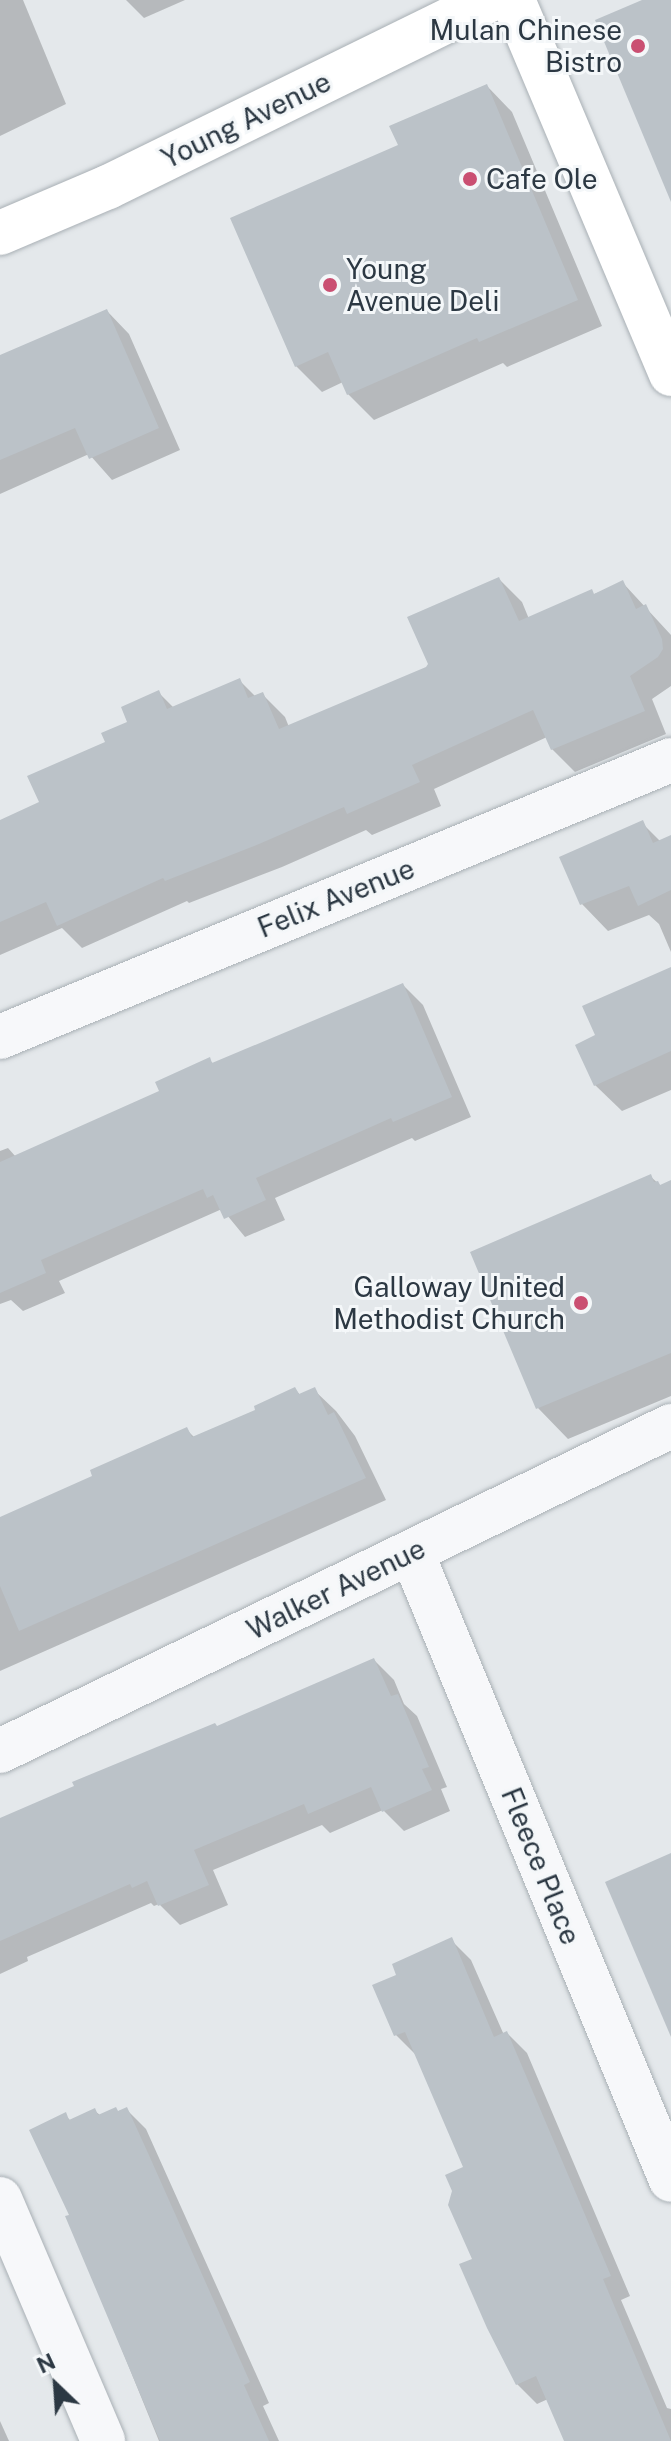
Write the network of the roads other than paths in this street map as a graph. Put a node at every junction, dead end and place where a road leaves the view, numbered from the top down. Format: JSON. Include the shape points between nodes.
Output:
{"nodes":[{"id":1,"x":490,"y":0,"type":"edge"},
{"id":2,"x":513,"y":0,"type":"edge"},
{"id":3,"x":0,"y":233,"type":"edge"},
{"id":4,"x":671,"y":374,"type":"edge"},
{"id":5,"x":671,"y":760,"type":"edge"},
{"id":6,"x":0,"y":1037,"type":"edge"},
{"id":7,"x":671,"y":1426,"type":"edge"},
{"id":8,"x":412,"y":1553,"type":"junction"},
{"id":9,"x":0,"y":1751,"type":"edge"},
{"id":10,"x":671,"y":2180,"type":"edge"},
{"id":11,"x":0,"y":2199,"type":"edge"},
{"id":12,"x":103,"y":2441,"type":"edge"}],
"edges":[{"from":1,"to":3,"type":"street","name":"Young Avenue","via":[[108,187]]},
{"from":2,"to":4,"type":"street"},
{"from":5,"to":6,"type":"street","name":"Felix Avenue"},
{"from":7,"to":8,"type":"street","name":"Walker Avenue"},
{"from":8,"to":9,"type":"street","name":"Walker Avenue"},
{"from":8,"to":10,"type":"street","name":"Fleece Place"},
{"from":11,"to":12,"type":"street"}]}
